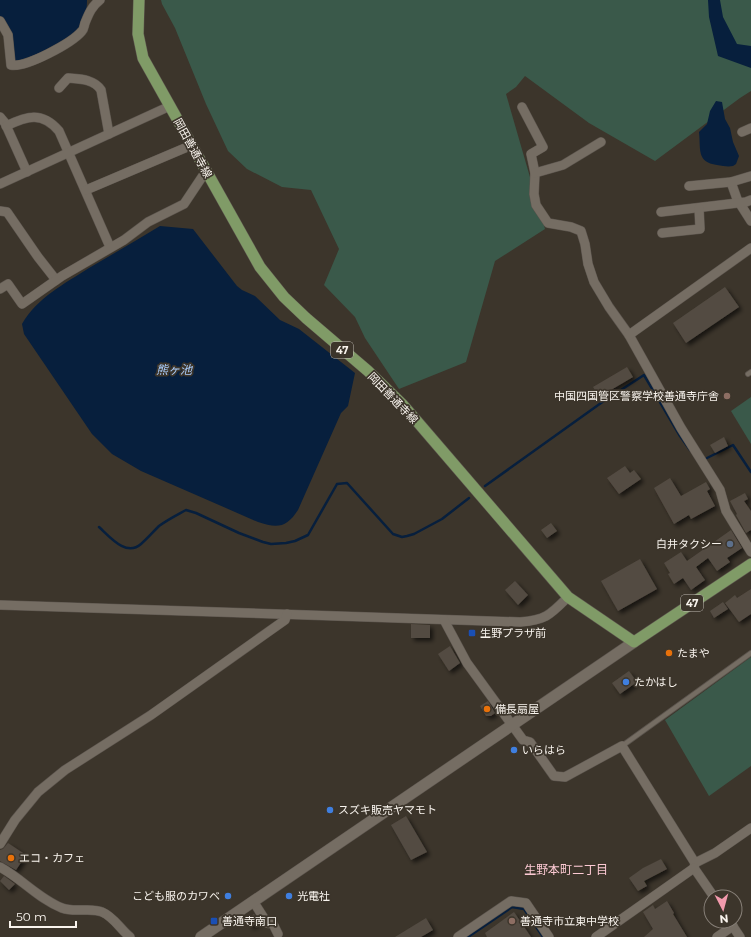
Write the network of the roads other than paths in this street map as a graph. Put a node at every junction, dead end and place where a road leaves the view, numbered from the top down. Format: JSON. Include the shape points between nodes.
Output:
{"nodes":[{"id":1,"x":100,"y":0,"type":"edge"},
{"id":2,"x":139,"y":0,"type":"edge"},
{"id":3,"x":0,"y":22,"type":"edge"},
{"id":4,"x":59,"y":88,"type":"dead end"},
{"id":5,"x":170,"y":106,"type":"junction"},
{"id":6,"x":522,"y":107,"type":"dead end"},
{"id":7,"x":0,"y":117,"type":"edge"},
{"id":8,"x":6,"y":126,"type":"junction"},
{"id":9,"x":751,"y":128,"type":"edge"},
{"id":10,"x":742,"y":132,"type":"dead end"},
{"id":11,"x":109,"y":134,"type":"junction"},
{"id":12,"x":601,"y":142,"type":"dead end"},
{"id":13,"x":192,"y":145,"type":"junction"},
{"id":14,"x":69,"y":152,"type":"junction"},
{"id":15,"x":206,"y":171,"type":"junction"},
{"id":16,"x":27,"y":172,"type":"junction"},
{"id":17,"x":535,"y":173,"type":"junction"},
{"id":18,"x":751,"y":176,"type":"edge"},
{"id":19,"x":731,"y":182,"type":"junction"},
{"id":20,"x":0,"y":184,"type":"edge"},
{"id":21,"x":689,"y":186,"type":"dead end"},
{"id":22,"x":86,"y":190,"type":"junction"},
{"id":23,"x":751,"y":200,"type":"edge"},
{"id":24,"x":740,"y":203,"type":"junction"},
{"id":25,"x":699,"y":208,"type":"junction"},
{"id":26,"x":0,"y":211,"type":"edge"},
{"id":27,"x":661,"y":212,"type":"dead end"},
{"id":28,"x":751,"y":221,"type":"edge"},
{"id":29,"x":662,"y":233,"type":"dead end"},
{"id":30,"x":110,"y":247,"type":"junction"},
{"id":31,"x":751,"y":248,"type":"edge"},
{"id":32,"x":56,"y":280,"type":"junction"},
{"id":33,"x":0,"y":289,"type":"edge"},
{"id":34,"x":629,"y":335,"type":"junction"},
{"id":35,"x":751,"y":552,"type":"edge"},
{"id":36,"x":751,"y":564,"type":"edge"},
{"id":37,"x":568,"y":597,"type":"junction"},
{"id":38,"x":0,"y":605,"type":"edge"},
{"id":39,"x":287,"y":614,"type":"junction"},
{"id":40,"x":444,"y":620,"type":"junction"},
{"id":41,"x":634,"y":642,"type":"junction"},
{"id":42,"x":751,"y":653,"type":"edge"},
{"id":43,"x":512,"y":725,"type":"junction"},
{"id":44,"x":622,"y":746,"type":"junction"},
{"id":45,"x":751,"y":828,"type":"edge"},
{"id":46,"x":0,"y":844,"type":"edge"},
{"id":47,"x":694,"y":865,"type":"junction"},
{"id":48,"x":0,"y":867,"type":"edge"},
{"id":49,"x":709,"y":889,"type":"edge"},
{"id":50,"x":253,"y":901,"type":"junction"},
{"id":51,"x":726,"y":929,"type":"edge"},
{"id":52,"x":278,"y":934,"type":"dead end"},
{"id":53,"x":130,"y":937,"type":"edge"},
{"id":54,"x":201,"y":937,"type":"edge"},
{"id":55,"x":458,"y":937,"type":"edge"},
{"id":56,"x":549,"y":937,"type":"edge"},
{"id":57,"x":596,"y":937,"type":"edge"},
{"id":58,"x":717,"y":937,"type":"edge"}],
"edges":[{"from":1,"to":3,"type":"street","via":[[88,14],[83,30],[74,39],[34,60],[16,66],[11,64],[8,35]]},
{"from":2,"to":5,"type":"main road","name":"岡田善通寺線","number":"47","via":[[138,34],[143,58]]},
{"from":4,"to":11,"type":"street","via":[[68,78],[97,84],[101,90]]},
{"from":5,"to":11,"type":"street"},
{"from":5,"to":13,"type":"main road","name":"岡田善通寺線","number":"47"},
{"from":6,"to":17,"type":"street","via":[[543,147],[531,154]]},
{"from":7,"to":8,"type":"street"},
{"from":8,"to":14,"type":"street","via":[[24,118],[40,118],[59,131]]},
{"from":8,"to":16,"type":"street"},
{"from":9,"to":10,"type":"street"},
{"from":11,"to":14,"type":"street"},
{"from":12,"to":17,"type":"street","via":[[562,165]]},
{"from":13,"to":15,"type":"main road","name":"岡田善通寺線","number":"47"},
{"from":13,"to":22,"type":"street"},
{"from":14,"to":16,"type":"street"},
{"from":14,"to":22,"type":"street"},
{"from":15,"to":30,"type":"street","via":[[184,204],[148,222]]},
{"from":15,"to":37,"type":"main road","name":"岡田善通寺線","number":"47","via":[[260,267],[284,297],[368,371],[402,405]]},
{"from":16,"to":20,"type":"street"},
{"from":17,"to":34,"type":"street","via":[[536,205],[548,223],[571,227],[581,232],[594,282]]},
{"from":18,"to":19,"type":"street"},
{"from":19,"to":21,"type":"street"},
{"from":19,"to":24,"type":"street"},
{"from":22,"to":30,"type":"street"},
{"from":23,"to":24,"type":"street"},
{"from":24,"to":25,"type":"street"},
{"from":24,"to":28,"type":"street"},
{"from":25,"to":27,"type":"street"},
{"from":25,"to":29,"type":"street","via":[[700,230]]},
{"from":26,"to":32,"type":"street","via":[[7,212]]},
{"from":30,"to":32,"type":"street"},
{"from":31,"to":34,"type":"street"},
{"from":32,"to":33,"type":"street","via":[[22,304],[8,284]]},
{"from":34,"to":35,"type":"street","via":[[677,422],[720,490],[726,511]]},
{"from":36,"to":41,"type":"main road","number":"47"},
{"from":37,"to":40,"type":"street","via":[[553,613],[544,619],[534,621]]},
{"from":37,"to":41,"type":"main road","name":"岡田善通寺線","number":"47"},
{"from":38,"to":39,"type":"street"},
{"from":39,"to":40,"type":"street"},
{"from":39,"to":46,"type":"street","via":[[285,620],[151,715],[65,770],[38,792],[15,820]]},
{"from":40,"to":43,"type":"street","via":[[467,663]]},
{"from":41,"to":43,"type":"street"},
{"from":42,"to":44,"type":"lane"},
{"from":43,"to":44,"type":"street","via":[[523,740],[530,742],[554,776],[565,777]]},
{"from":43,"to":50,"type":"street"},
{"from":44,"to":47,"type":"street"},
{"from":45,"to":47,"type":"street"},
{"from":47,"to":49,"type":"street"},
{"from":47,"to":57,"type":"street"},
{"from":48,"to":53,"type":"street","via":[[63,909],[101,911]]},
{"from":50,"to":52,"type":"street","via":[[267,923],[272,924]]},
{"from":50,"to":54,"type":"street"},
{"from":51,"to":58,"type":"street"},
{"from":55,"to":56,"type":"street","via":[[511,901],[526,903]]}]}
